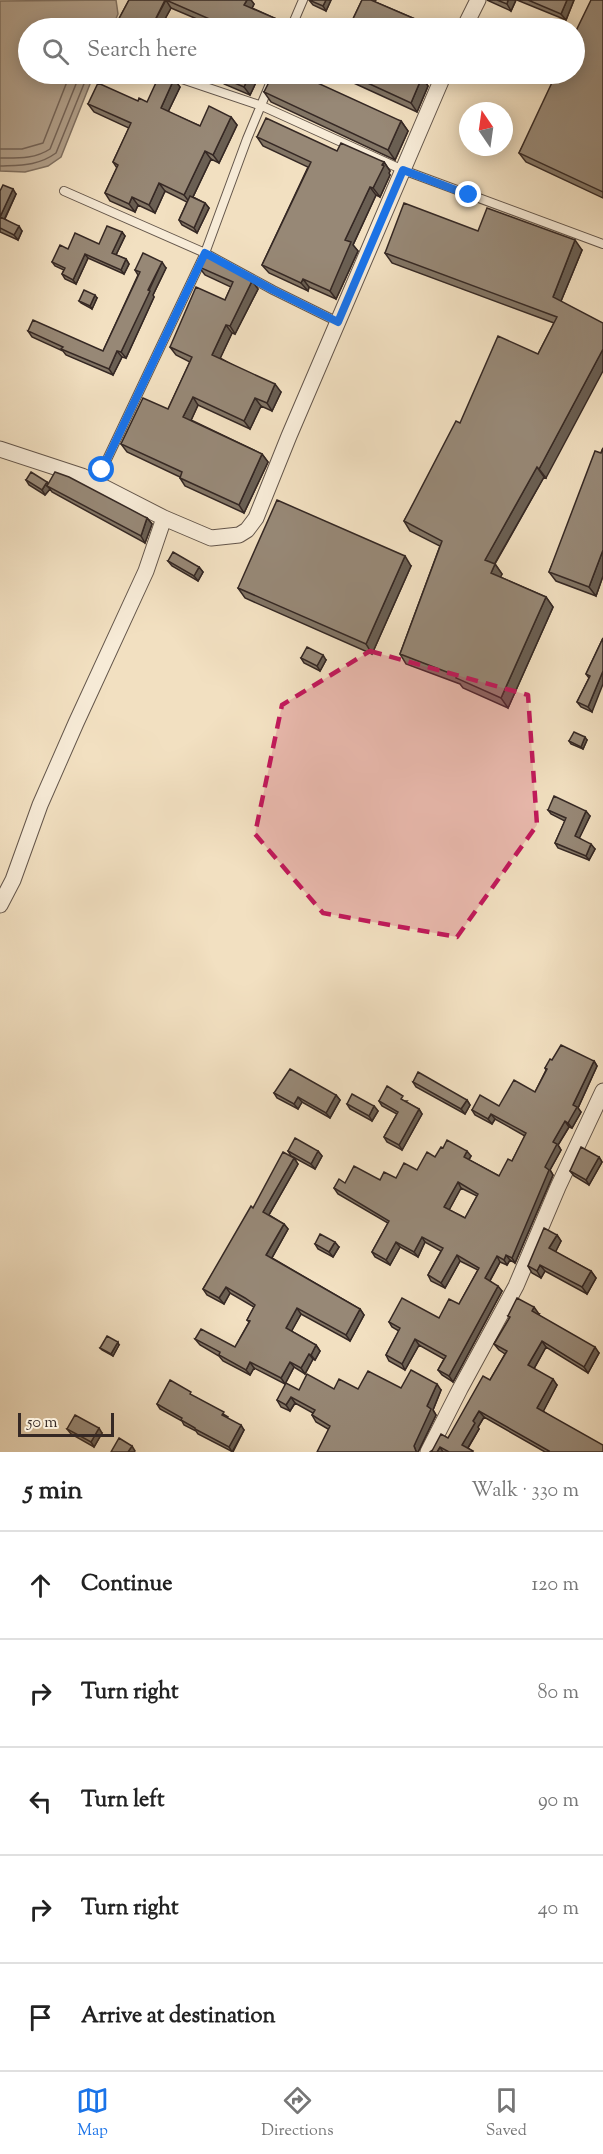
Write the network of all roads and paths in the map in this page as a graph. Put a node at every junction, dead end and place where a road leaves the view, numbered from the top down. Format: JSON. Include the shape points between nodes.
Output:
{"nodes":[{"id":1,"x":303,"y":0,"type":"edge"},
{"id":2,"x":478,"y":0,"type":"edge"},
{"id":3,"x":295,"y":18,"type":"edge"},
{"id":4,"x":469,"y":18,"type":"edge"},
{"id":5,"x":197,"y":84,"type":"edge"},
{"id":6,"x":270,"y":84,"type":"edge"},
{"id":7,"x":440,"y":84,"type":"edge"},
{"id":8,"x":262,"y":106,"type":"junction"},
{"id":9,"x":403,"y":170,"type":"junction"},
{"id":10,"x":64,"y":191,"type":"dead end"},
{"id":11,"x":603,"y":244,"type":"edge"},
{"id":12,"x":205,"y":253,"type":"junction"},
{"id":13,"x":338,"y":322,"type":"junction"},
{"id":14,"x":0,"y":449,"type":"edge"},
{"id":15,"x":102,"y":470,"type":"dead end"},
{"id":16,"x":164,"y":518,"type":"junction"},
{"id":17,"x":0,"y":905,"type":"edge"},
{"id":18,"x":603,"y":1090,"type":"edge"},
{"id":19,"x":428,"y":1452,"type":"edge"}],
"edges":[{"from":1,"to":3,"type":"lane"},
{"from":2,"to":4,"type":"street"},
{"from":5,"to":8,"type":"lane"},
{"from":6,"to":8,"type":"lane"},
{"from":7,"to":9,"type":"street"},
{"from":8,"to":9,"type":"lane"},
{"from":8,"to":12,"type":"lane"},
{"from":9,"to":11,"type":"lane"},
{"from":9,"to":13,"type":"street"},
{"from":10,"to":12,"type":"lane"},
{"from":12,"to":13,"type":"lane"},
{"from":12,"to":15,"type":"lane"},
{"from":13,"to":16,"type":"street","via":[[256,518],[247,530],[211,538]]},
{"from":14,"to":16,"type":"street","via":[[82,476]]},
{"from":16,"to":17,"type":"street","via":[[146,571],[40,805]]},
{"from":18,"to":19,"type":"street","via":[[516,1286]]}]}
